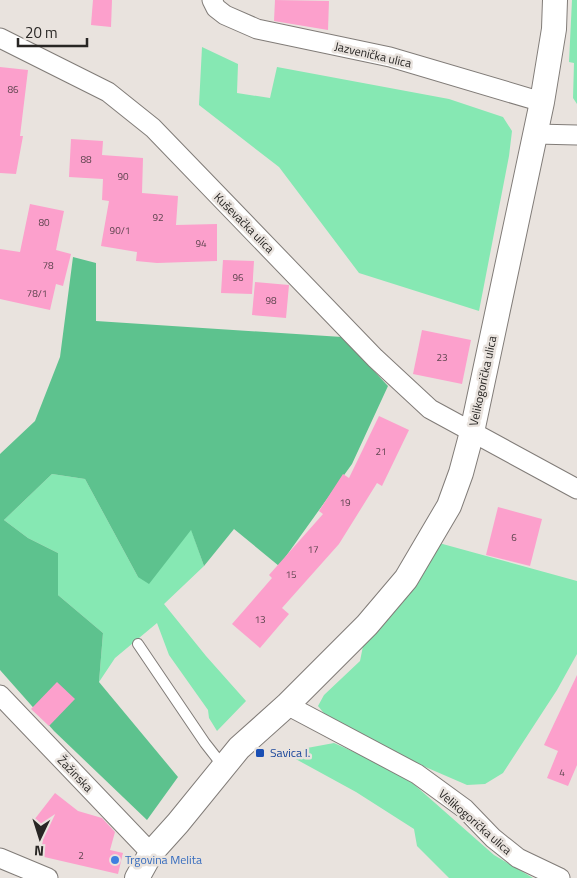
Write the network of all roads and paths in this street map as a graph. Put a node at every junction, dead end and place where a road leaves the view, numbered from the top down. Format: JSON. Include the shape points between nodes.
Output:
{"nodes":[{"id":1,"x":212,"y":0,"type":"edge"},
{"id":2,"x":556,"y":0,"type":"edge"},
{"id":3,"x":0,"y":38,"type":"edge"},
{"id":4,"x":542,"y":102,"type":"junction"},
{"id":5,"x":536,"y":134,"type":"junction"},
{"id":6,"x":577,"y":135,"type":"edge"},
{"id":7,"x":472,"y":432,"type":"junction"},
{"id":8,"x":577,"y":489,"type":"edge"},
{"id":9,"x":138,"y":644,"type":"dead end"},
{"id":10,"x":0,"y":695,"type":"edge"},
{"id":11,"x":287,"y":705,"type":"junction"},
{"id":12,"x":223,"y":766,"type":"junction"},
{"id":13,"x":151,"y":853,"type":"junction"},
{"id":14,"x":0,"y":858,"type":"edge"},
{"id":15,"x":48,"y":878,"type":"edge"},
{"id":16,"x":137,"y":878,"type":"edge"},
{"id":17,"x":560,"y":878,"type":"edge"}],
"edges":[{"from":1,"to":4,"type":"street","name":"Jazvenička ulica","via":[[225,15],[257,30],[390,57]]},
{"from":2,"to":4,"type":"street","name":"Velikogorička ulica"},
{"from":3,"to":7,"type":"street","name":"Kuševačka ulica","via":[[108,92],[145,121],[406,388],[430,409]]},
{"from":4,"to":5,"type":"street","name":"Velikogorička ulica"},
{"from":5,"to":6,"type":"street"},
{"from":5,"to":7,"type":"street","name":"Velikogorička ulica"},
{"from":7,"to":8,"type":"street","name":"Kuševačka ulica"},
{"from":7,"to":11,"type":"street","name":"Velikogorička ulica","via":[[449,506],[406,579],[367,625]]},
{"from":9,"to":12,"type":"lane"},
{"from":10,"to":13,"type":"street","name":"Žažinska"},
{"from":11,"to":12,"type":"street","name":"Velikogorička ulica"},
{"from":11,"to":17,"type":"street","name":"Velikogorička ulica","via":[[417,774],[465,809],[518,858]]},
{"from":12,"to":13,"type":"street","name":"Velikogorička ulica"},
{"from":13,"to":16,"type":"street","name":"Velikogorička ulica"},
{"from":14,"to":15,"type":"street"}]}
